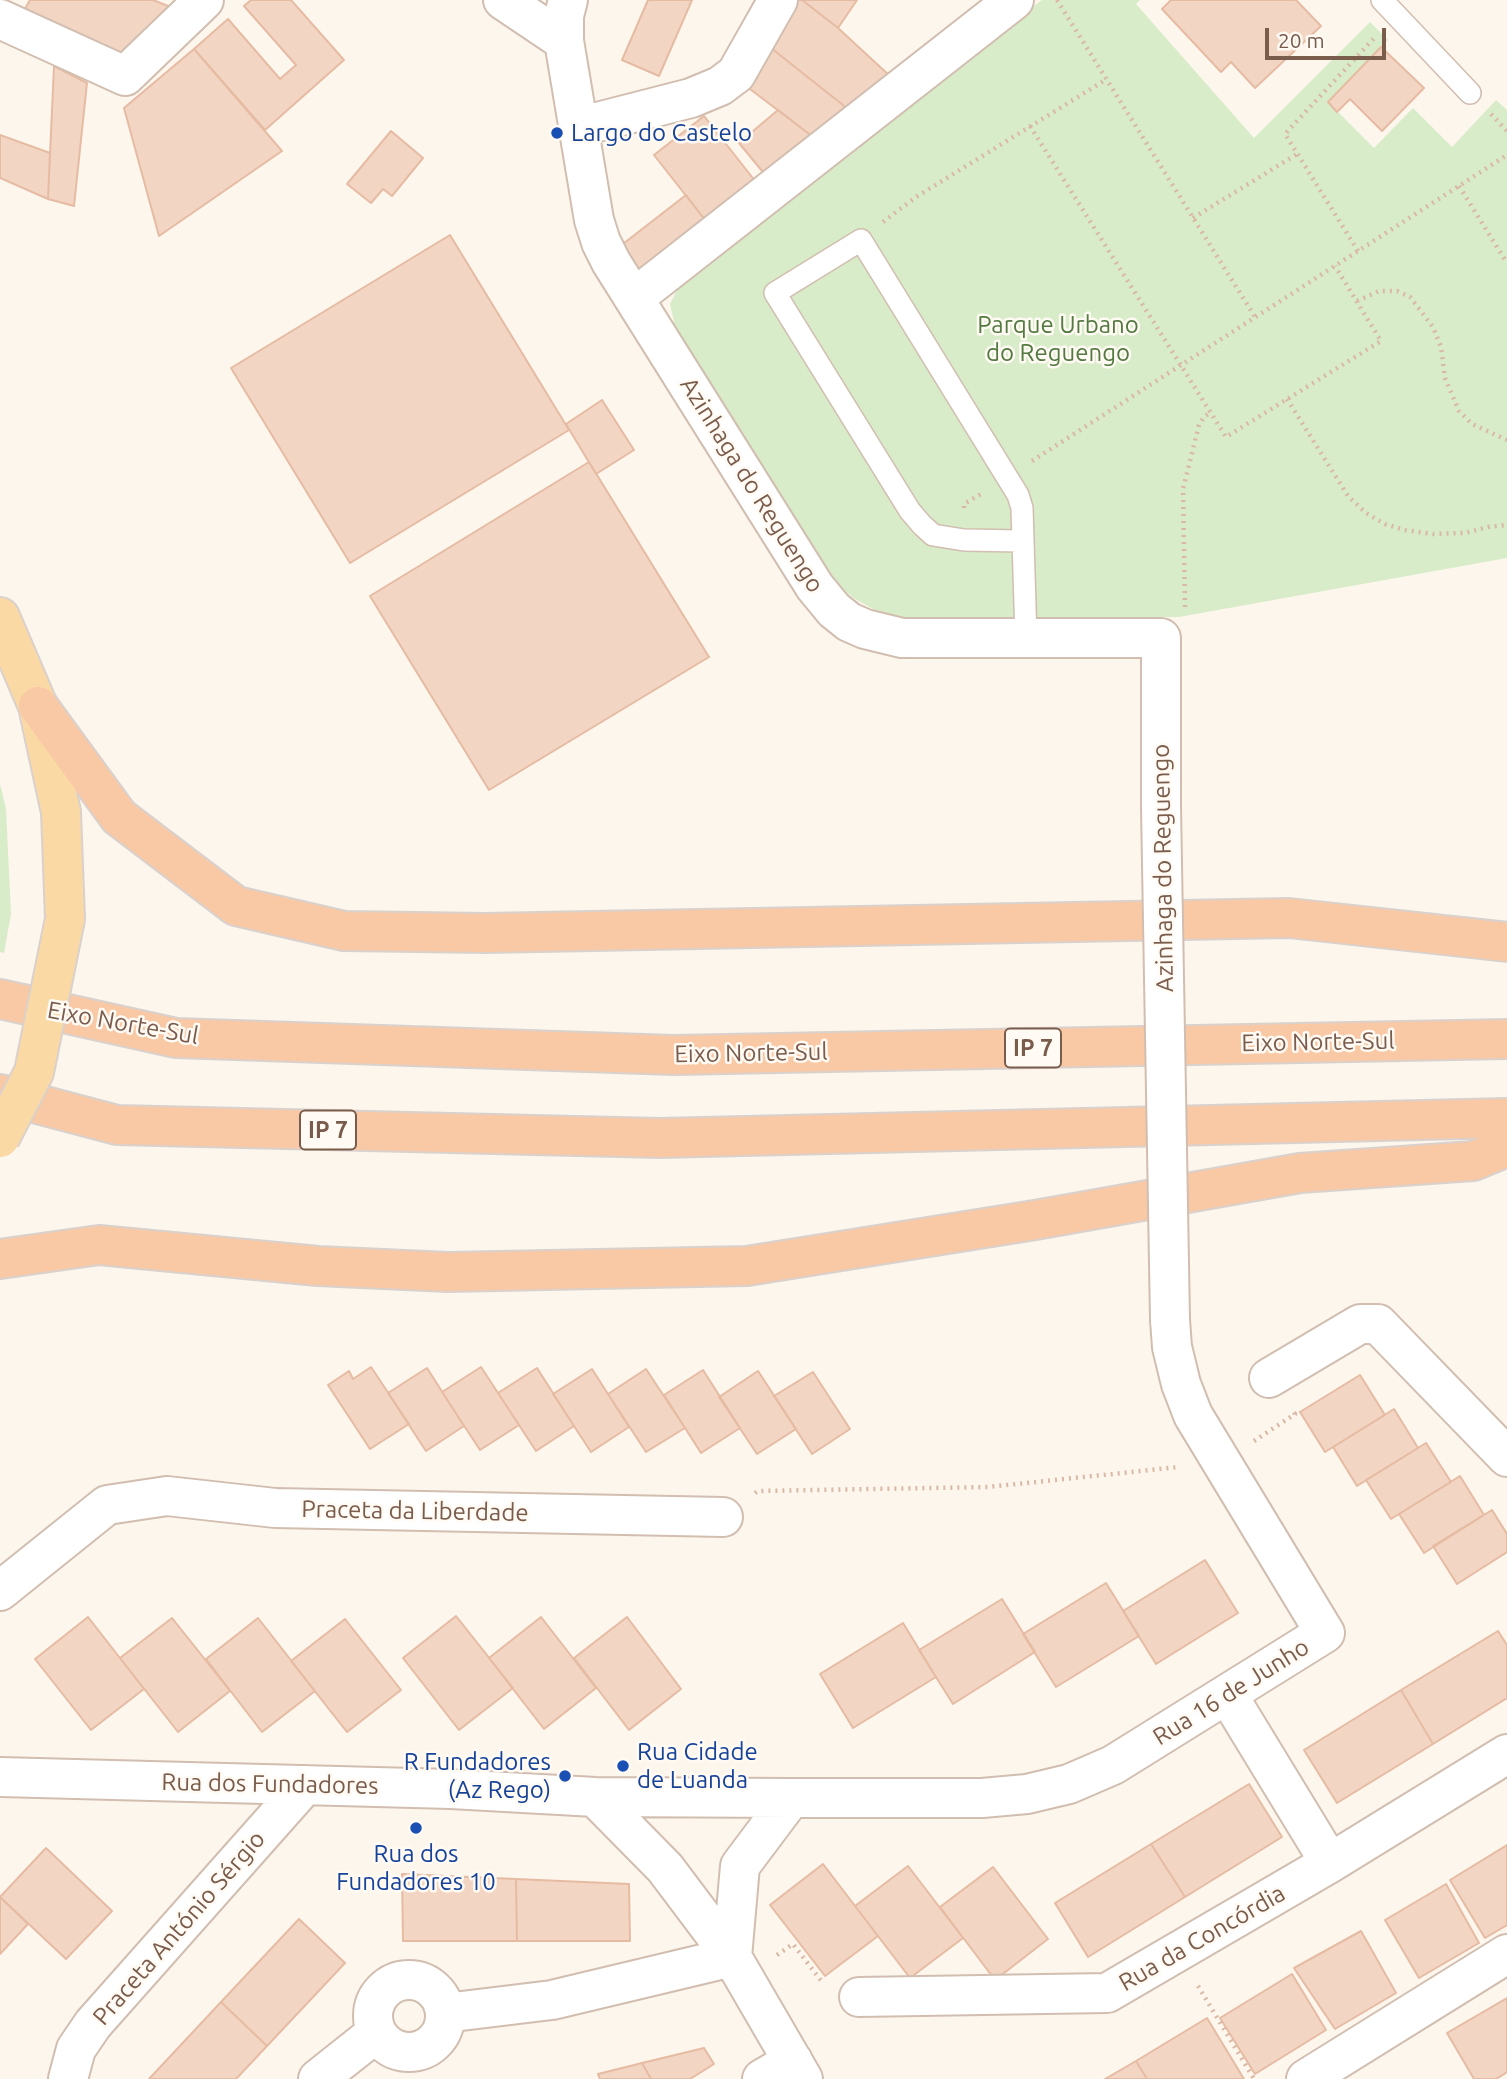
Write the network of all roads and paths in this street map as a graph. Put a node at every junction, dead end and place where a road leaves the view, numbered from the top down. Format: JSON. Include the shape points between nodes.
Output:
{"nodes":[{"id":1,"x":10,"y":0,"type":"edge"},
{"id":2,"x":204,"y":0,"type":"edge"},
{"id":3,"x":503,"y":0,"type":"edge"},
{"id":4,"x":568,"y":0,"type":"edge"},
{"id":5,"x":778,"y":0,"type":"edge"},
{"id":6,"x":1014,"y":0,"type":"edge"},
{"id":7,"x":1057,"y":0,"type":"edge"},
{"id":8,"x":1389,"y":7,"type":"edge"},
{"id":9,"x":0,"y":18,"type":"edge"},
{"id":10,"x":564,"y":41,"type":"junction"},
{"id":11,"x":1107,"y":79,"type":"junction"},
{"id":12,"x":1470,"y":93,"type":"dead end"},
{"id":13,"x":1030,"y":126,"type":"junction"},
{"id":14,"x":578,"y":127,"type":"junction"},
{"id":15,"x":1297,"y":154,"type":"junction"},
{"id":16,"x":1507,"y":155,"type":"edge"},
{"id":17,"x":1459,"y":186,"type":"junction"},
{"id":18,"x":1194,"y":218,"type":"junction"},
{"id":19,"x":861,"y":240,"type":"junction"},
{"id":20,"x":1358,"y":251,"type":"junction"},
{"id":21,"x":1507,"y":263,"type":"edge"},
{"id":22,"x":1335,"y":266,"type":"junction"},
{"id":23,"x":634,"y":298,"type":"junction"},
{"id":24,"x":1357,"y":301,"type":"junction"},
{"id":25,"x":1256,"y":317,"type":"junction"},
{"id":26,"x":1181,"y":366,"type":"junction"},
{"id":27,"x":1287,"y":399,"type":"junction"},
{"id":28,"x":1211,"y":412,"type":"junction"},
{"id":29,"x":1507,"y":440,"type":"edge"},
{"id":30,"x":1008,"y":477,"type":"junction"},
{"id":31,"x":1507,"y":525,"type":"edge"},
{"id":32,"x":964,"y":540,"type":"junction"},
{"id":33,"x":1023,"y":541,"type":"junction"},
{"id":34,"x":1185,"y":612,"type":"dead end"},
{"id":35,"x":0,"y":617,"type":"edge"},
{"id":36,"x":1026,"y":638,"type":"junction"},
{"id":37,"x":38,"y":706,"type":"junction"},
{"id":38,"x":1507,"y":942,"type":"edge"},
{"id":39,"x":0,"y":999,"type":"edge"},
{"id":40,"x":1507,"y":1039,"type":"edge"},
{"id":41,"x":0,"y":1094,"type":"edge"},
{"id":42,"x":1507,"y":1118,"type":"edge"},
{"id":43,"x":0,"y":1138,"type":"edge"},
{"id":44,"x":1507,"y":1147,"type":"edge"},
{"id":45,"x":0,"y":1259,"type":"edge"},
{"id":46,"x":1170,"y":1320,"type":"joint"},
{"id":47,"x":1269,"y":1378,"type":"joint"},
{"id":48,"x":1507,"y":1457,"type":"edge"},
{"id":49,"x":1222,"y":1462,"type":"junction"},
{"id":50,"x":723,"y":1517,"type":"joint"},
{"id":51,"x":0,"y":1591,"type":"edge"},
{"id":52,"x":1227,"y":1693,"type":"junction"},
{"id":53,"x":1507,"y":1754,"type":"edge"},
{"id":54,"x":0,"y":1777,"type":"edge"},
{"id":55,"x":305,"y":1785,"type":"junction"},
{"id":56,"x":595,"y":1797,"type":"junction"},
{"id":57,"x":791,"y":1798,"type":"junction"},
{"id":58,"x":1330,"y":1863,"type":"junction"},
{"id":59,"x":1178,"y":1952,"type":"junction"},
{"id":60,"x":1507,"y":1954,"type":"edge"},
{"id":61,"x":732,"y":1957,"type":"junction"},
{"id":62,"x":859,"y":1997,"type":"dead end"},
{"id":63,"x":445,"y":2013,"type":"junction"},
{"id":64,"x":376,"y":2033,"type":"junction"},
{"id":65,"x":786,"y":2073,"type":"edge"},
{"id":66,"x":68,"y":2079,"type":"edge"},
{"id":67,"x":318,"y":2079,"type":"edge"},
{"id":68,"x":1254,"y":2079,"type":"edge"},
{"id":69,"x":1306,"y":2079,"type":"edge"}],
"edges":[{"from":1,"to":9,"type":"street"},
{"from":2,"to":9,"type":"street","via":[[124,76]]},
{"from":3,"to":10,"type":"street"},
{"from":4,"to":10,"type":"street","name":"Azinhaga do Reguengo"},
{"from":5,"to":14,"type":"street","via":[[736,74],[720,86]]},
{"from":6,"to":23,"type":"street"},
{"from":7,"to":11,"type":"path"},
{"from":8,"to":12,"type":"lane"},
{"from":8,"to":15,"type":"path","via":[[1285,134]]},
{"from":10,"to":14,"type":"street","name":"Azinhaga do Reguengo"},
{"from":11,"to":13,"type":"path"},
{"from":11,"to":18,"type":"path"},
{"from":13,"to":19,"type":"path","via":[[916,197]]},
{"from":13,"to":26,"type":"path"},
{"from":14,"to":23,"type":"street","name":"Azinhaga do Reguengo","via":[[594,220],[611,262]]},
{"from":15,"to":18,"type":"path"},
{"from":15,"to":20,"type":"path"},
{"from":16,"to":17,"type":"path"},
{"from":17,"to":20,"type":"path"},
{"from":17,"to":21,"type":"path"},
{"from":18,"to":25,"type":"path"},
{"from":19,"to":30,"type":"lane"},
{"from":19,"to":32,"type":"lane","via":[[775,293],[911,511],[933,535]]},
{"from":20,"to":22,"type":"path"},
{"from":22,"to":24,"type":"path"},
{"from":22,"to":25,"type":"path"},
{"from":23,"to":36,"type":"street","name":"Azinhaga do Reguengo","via":[[815,587],[834,610],[865,629],[902,638]]},
{"from":24,"to":27,"type":"path","via":[[1381,341]]},
{"from":24,"to":29,"type":"path","via":[[1379,291],[1410,297],[1433,327],[1445,378],[1459,411],[1472,424]]},
{"from":25,"to":26,"type":"path"},
{"from":26,"to":28,"type":"path"},
{"from":26,"to":30,"type":"path"},
{"from":27,"to":28,"type":"path","via":[[1226,437]]},
{"from":27,"to":31,"type":"path","via":[[1348,496],[1385,524],[1433,534]]},
{"from":28,"to":34,"type":"path","via":[[1199,425],[1183,489]]},
{"from":30,"to":32,"type":"path","via":[[964,505]]},
{"from":30,"to":33,"type":"lane","via":[[1022,508]]},
{"from":32,"to":33,"type":"lane"},
{"from":33,"to":36,"type":"lane"},
{"from":35,"to":37,"type":"main road"},
{"from":36,"to":46,"type":"street","name":"Azinhaga do Reguengo","bridge":true,"via":[[1161,638]]},
{"from":37,"to":38,"type":"highway","via":[[119,817],[236,906],[344,930],[485,933],[1289,918]]},
{"from":37,"to":43,"type":"main road","bridge":true,"via":[[61,812],[65,919],[34,1072]]},
{"from":39,"to":40,"type":"highway","name":"Eixo Norte-Sul","number":"IP 7","via":[[176,1038],[674,1055]]},
{"from":41,"to":42,"type":"highway","number":"IP 7","via":[[117,1125],[660,1138]]},
{"from":44,"to":45,"type":"highway","via":[[1473,1161],[1300,1173],[747,1266],[448,1272],[318,1266],[99,1245]]},
{"from":46,"to":49,"type":"street","name":"Rua 16 de Junho","via":[[1181,1384],[1193,1415]]},
{"from":47,"to":48,"type":"street","via":[[1360,1324],[1378,1324]]},
{"from":47,"to":49,"type":"path","via":[[1295,1414]]},
{"from":49,"to":50,"type":"path","via":[[988,1487],[758,1491]]},
{"from":49,"to":52,"type":"street","name":"Rua 16 de Junho","via":[[1325,1633]]},
{"from":50,"to":51,"type":"street","name":"Praceta da Liberdade","via":[[275,1508],[167,1496],[107,1505]]},
{"from":52,"to":57,"type":"street","name":"Rua 16 de Junho","via":[[1113,1765],[1069,1784],[982,1798]]},
{"from":52,"to":58,"type":"street"},
{"from":53,"to":58,"type":"street","name":"Rua da Concórdia"},
{"from":54,"to":55,"type":"street","name":"Rua dos Fundadores"},
{"from":55,"to":56,"type":"street","name":"Rua dos Fundadores"},
{"from":55,"to":66,"type":"street","name":"Praceta António Sérgio","via":[[93,2024],[76,2049]]},
{"from":56,"to":57,"type":"street","name":"Rua dos Fundadores"},
{"from":56,"to":61,"type":"street","via":[[665,1868]]},
{"from":57,"to":61,"type":"street","via":[[740,1866]]},
{"from":58,"to":59,"type":"street","name":"Rua da Concórdia"},
{"from":59,"to":62,"type":"street","name":"Rua da Concórdia","via":[[1107,1993]]},
{"from":59,"to":68,"type":"path"},
{"from":60,"to":69,"type":"street"},
{"from":61,"to":63,"type":"street","via":[[552,2000]]},
{"from":61,"to":65,"type":"street"},
{"from":63,"to":64,"type":"street","via":[[439,2037],[418,2051],[395,2050]]},
{"from":63,"to":64,"type":"street","via":[[437,1993],[427,1984],[402,1979],[390,1984],[374,2003]]},
{"from":64,"to":67,"type":"street"}]}
